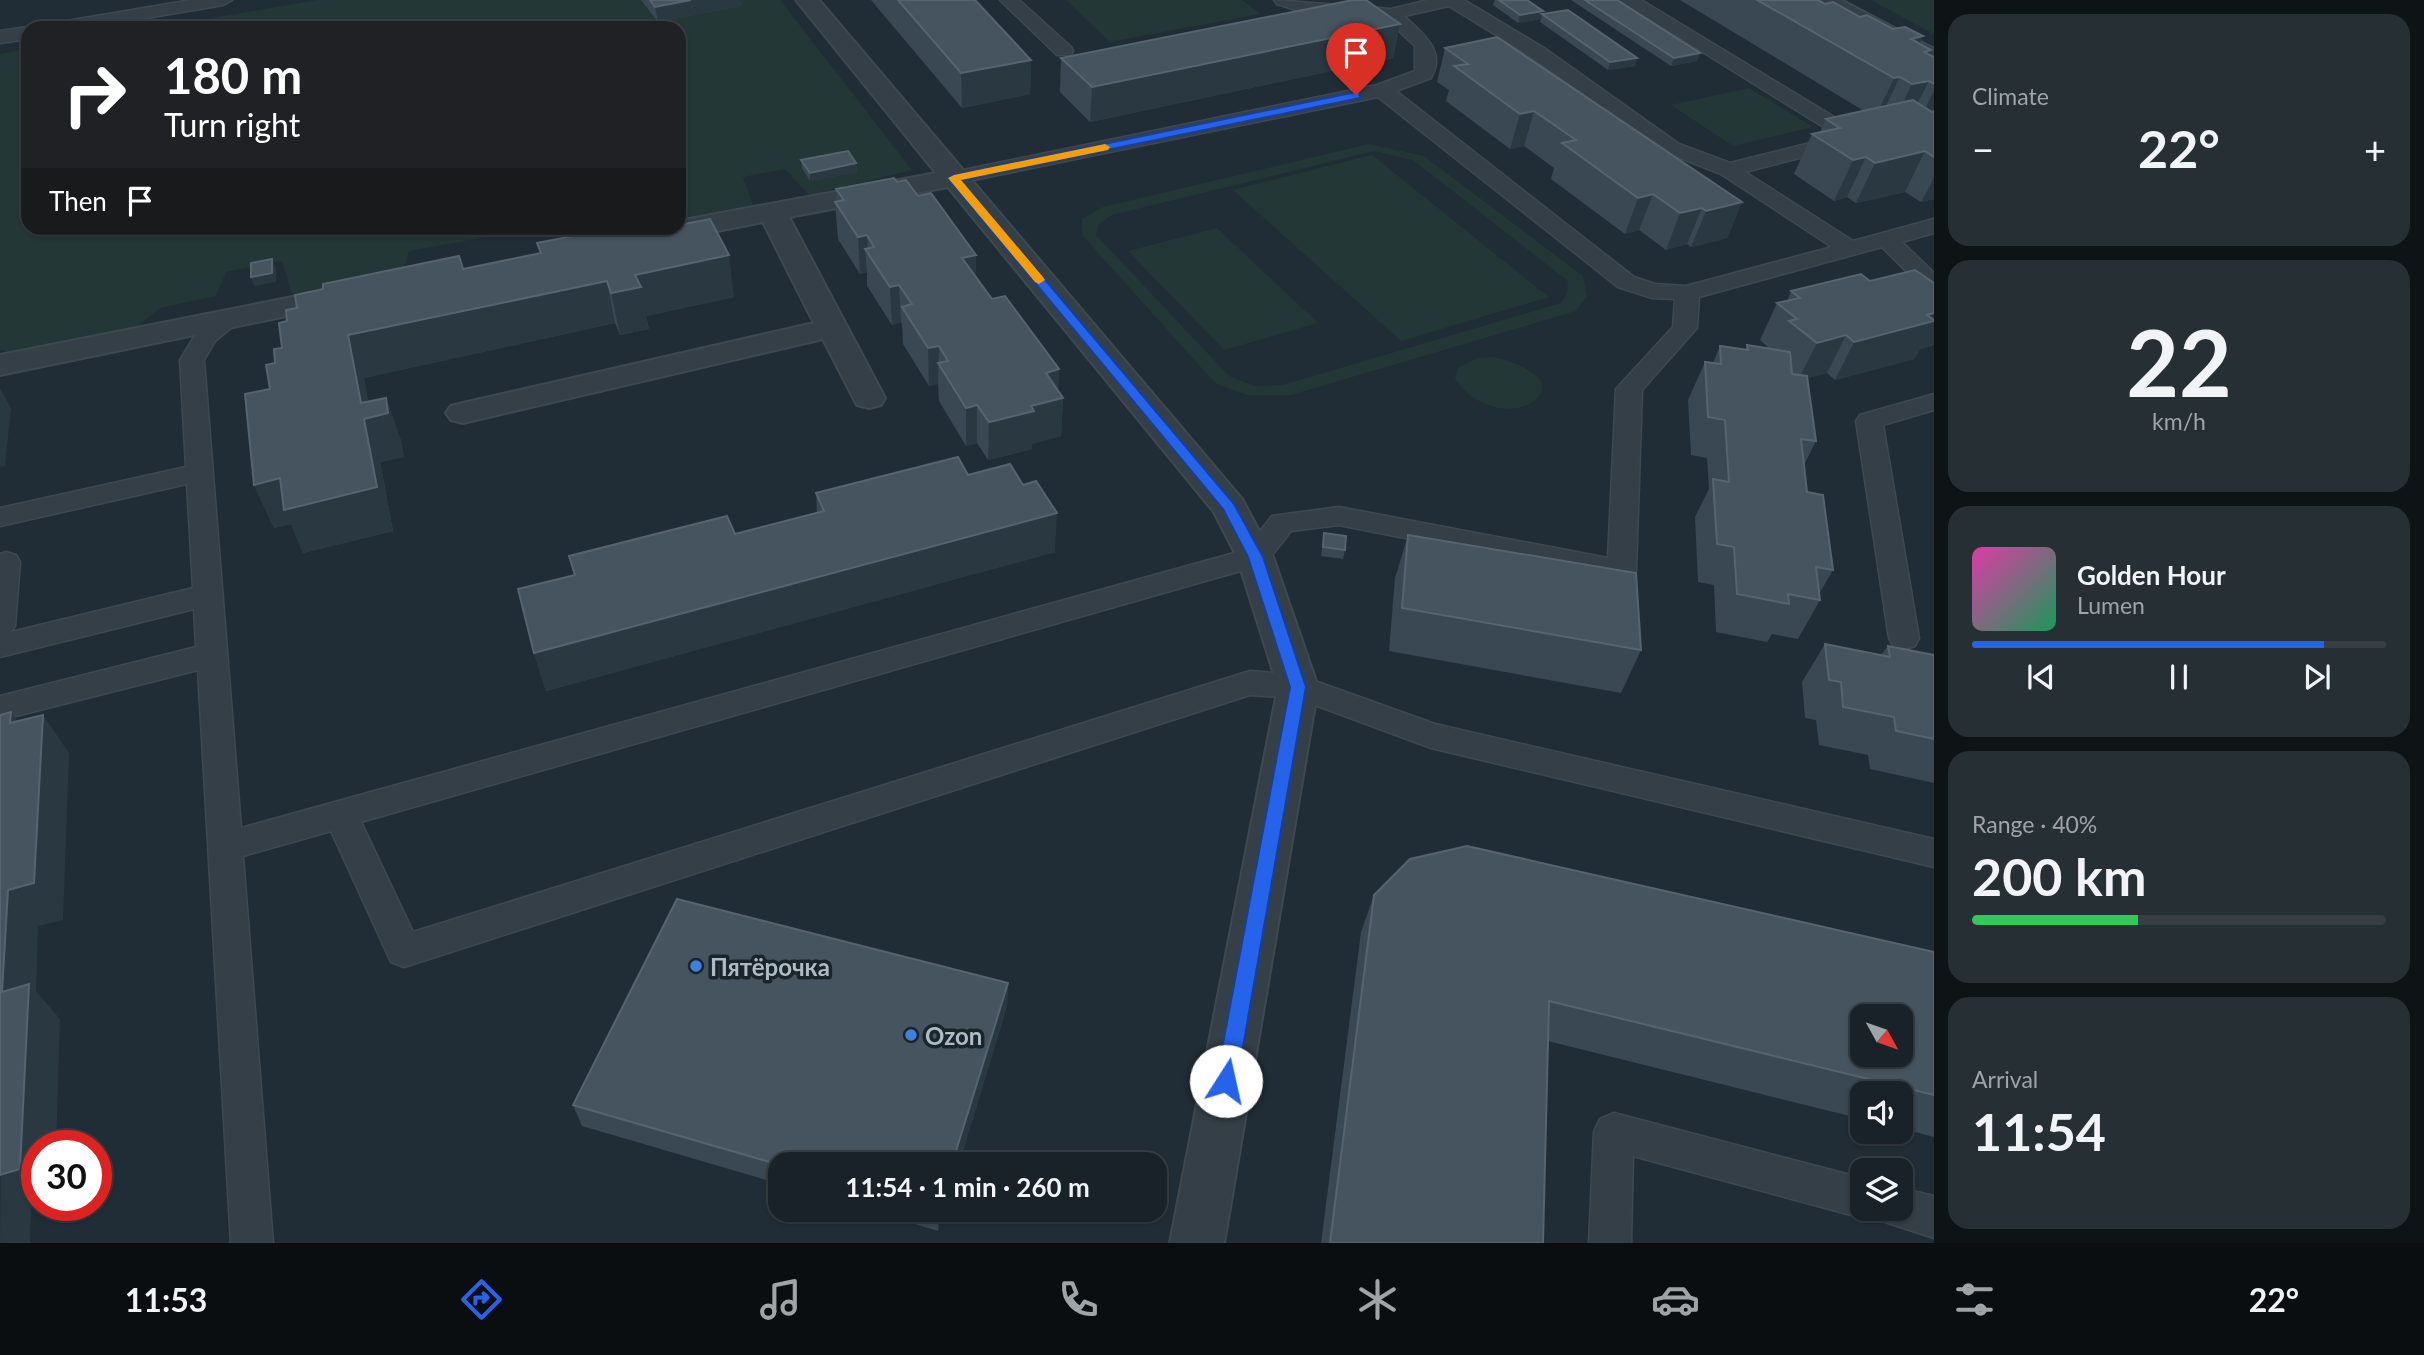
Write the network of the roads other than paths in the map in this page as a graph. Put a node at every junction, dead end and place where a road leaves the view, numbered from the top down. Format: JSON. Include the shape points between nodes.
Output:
{"nodes":[{"id":1,"x":223,"y":0,"type":"edge"},
{"id":2,"x":807,"y":0,"type":"edge"},
{"id":3,"x":1010,"y":0,"type":"edge"},
{"id":4,"x":1283,"y":0,"type":"edge"},
{"id":5,"x":1452,"y":0,"type":"edge"},
{"id":6,"x":1628,"y":0,"type":"edge"},
{"id":7,"x":1824,"y":0,"type":"edge"},
{"id":8,"x":1391,"y":14,"type":"junction"},
{"id":9,"x":97,"y":21,"type":"edge"},
{"id":10,"x":21,"y":34,"type":"edge"},
{"id":11,"x":0,"y":37,"type":"edge"},
{"id":12,"x":1064,"y":51,"type":"dead end"},
{"id":13,"x":1934,"y":59,"type":"edge"},
{"id":14,"x":1381,"y":90,"type":"junction"},
{"id":15,"x":1728,"y":170,"type":"junction"},
{"id":16,"x":954,"y":178,"type":"junction"},
{"id":17,"x":771,"y":211,"type":"junction"},
{"id":18,"x":1934,"y":226,"type":"edge"},
{"id":19,"x":686,"y":228,"type":"edge"},
{"id":20,"x":650,"y":235,"type":"edge"},
{"id":21,"x":635,"y":238,"type":"edge"},
{"id":22,"x":1885,"y":238,"type":"junction"},
{"id":23,"x":1849,"y":248,"type":"junction"},
{"id":24,"x":1934,"y":286,"type":"edge"},
{"id":25,"x":379,"y":289,"type":"edge"},
{"id":26,"x":1687,"y":293,"type":"junction"},
{"id":27,"x":231,"y":318,"type":"junction"},
{"id":28,"x":831,"y":327,"type":"junction"},
{"id":29,"x":0,"y":365,"type":"edge"},
{"id":30,"x":869,"y":398,"type":"dead end"},
{"id":31,"x":1934,"y":402,"type":"edge"},
{"id":32,"x":463,"y":413,"type":"dead end"},
{"id":33,"x":199,"y":473,"type":"junction"},
{"id":34,"x":0,"y":517,"type":"edge"},
{"id":35,"x":1255,"y":557,"type":"junction"},
{"id":36,"x":6,"y":562,"type":"dead end"},
{"id":37,"x":207,"y":595,"type":"junction"},
{"id":38,"x":0,"y":626,"type":"edge"},
{"id":39,"x":1904,"y":638,"type":"dead end"},
{"id":40,"x":0,"y":646,"type":"edge"},
{"id":41,"x":211,"y":655,"type":"junction"},
{"id":42,"x":1298,"y":687,"type":"junction"},
{"id":43,"x":0,"y":708,"type":"edge"},
{"id":44,"x":340,"y":814,"type":"junction"},
{"id":45,"x":224,"y":847,"type":"junction"},
{"id":46,"x":1934,"y":853,"type":"edge"},
{"id":47,"x":1850,"y":1195,"type":"edge"},
{"id":48,"x":1913,"y":1211,"type":"edge"},
{"id":49,"x":1934,"y":1217,"type":"edge"},
{"id":50,"x":252,"y":1243,"type":"edge"},
{"id":51,"x":1197,"y":1243,"type":"edge"},
{"id":52,"x":1610,"y":1243,"type":"edge"}],
"edges":[{"from":1,"to":9,"type":"lane"},
{"from":2,"to":16,"type":"street"},
{"from":3,"to":12,"type":"lane"},
{"from":4,"to":8,"type":"lane","via":[[1302,7]]},
{"from":5,"to":8,"type":"lane"},
{"from":5,"to":15,"type":"lane","via":[[1537,52],[1672,148]]},
{"from":6,"to":15,"type":"lane","via":[[1855,138]]},
{"from":7,"to":13,"type":"street"},
{"from":8,"to":14,"type":"lane","via":[[1424,44],[1426,60],[1424,74]]},
{"from":10,"to":11,"type":"lane"},
{"from":14,"to":16,"type":"lane"},
{"from":14,"to":26,"type":"lane","via":[[1626,282],[1652,291]]},
{"from":15,"to":23,"type":"lane"},
{"from":16,"to":17,"type":"street"},
{"from":16,"to":35,"type":"street","via":[[1229,507]]},
{"from":17,"to":19,"type":"street"},
{"from":17,"to":28,"type":"street"},
{"from":18,"to":22,"type":"lane"},
{"from":20,"to":21,"type":"street"},
{"from":22,"to":23,"type":"lane"},
{"from":22,"to":24,"type":"lane"},
{"from":23,"to":26,"type":"lane"},
{"from":25,"to":27,"type":"street"},
{"from":26,"to":35,"type":"lane","via":[[1685,328],[1629,389],[1622,571],[1339,516],[1282,523]]},
{"from":27,"to":29,"type":"street"},
{"from":27,"to":33,"type":"lane","via":[[206,337],[192,360]]},
{"from":28,"to":30,"type":"street"},
{"from":28,"to":32,"type":"street"},
{"from":31,"to":39,"type":"lane","via":[[1869,421]]},
{"from":33,"to":34,"type":"lane"},
{"from":33,"to":37,"type":"lane"},
{"from":35,"to":42,"type":"street"},
{"from":35,"to":44,"type":"lane"},
{"from":36,"to":38,"type":"lane"},
{"from":37,"to":40,"type":"lane"},
{"from":37,"to":41,"type":"lane"},
{"from":41,"to":43,"type":"lane"},
{"from":41,"to":45,"type":"lane"},
{"from":42,"to":44,"type":"lane","via":[[1250,682],[404,951]]},
{"from":42,"to":46,"type":"lane","via":[[1431,736]]},
{"from":42,"to":51,"type":"street"},
{"from":44,"to":45,"type":"lane"},
{"from":45,"to":50,"type":"lane"},
{"from":47,"to":52,"type":"lane","via":[[1614,1132]]},
{"from":48,"to":49,"type":"lane"}]}
